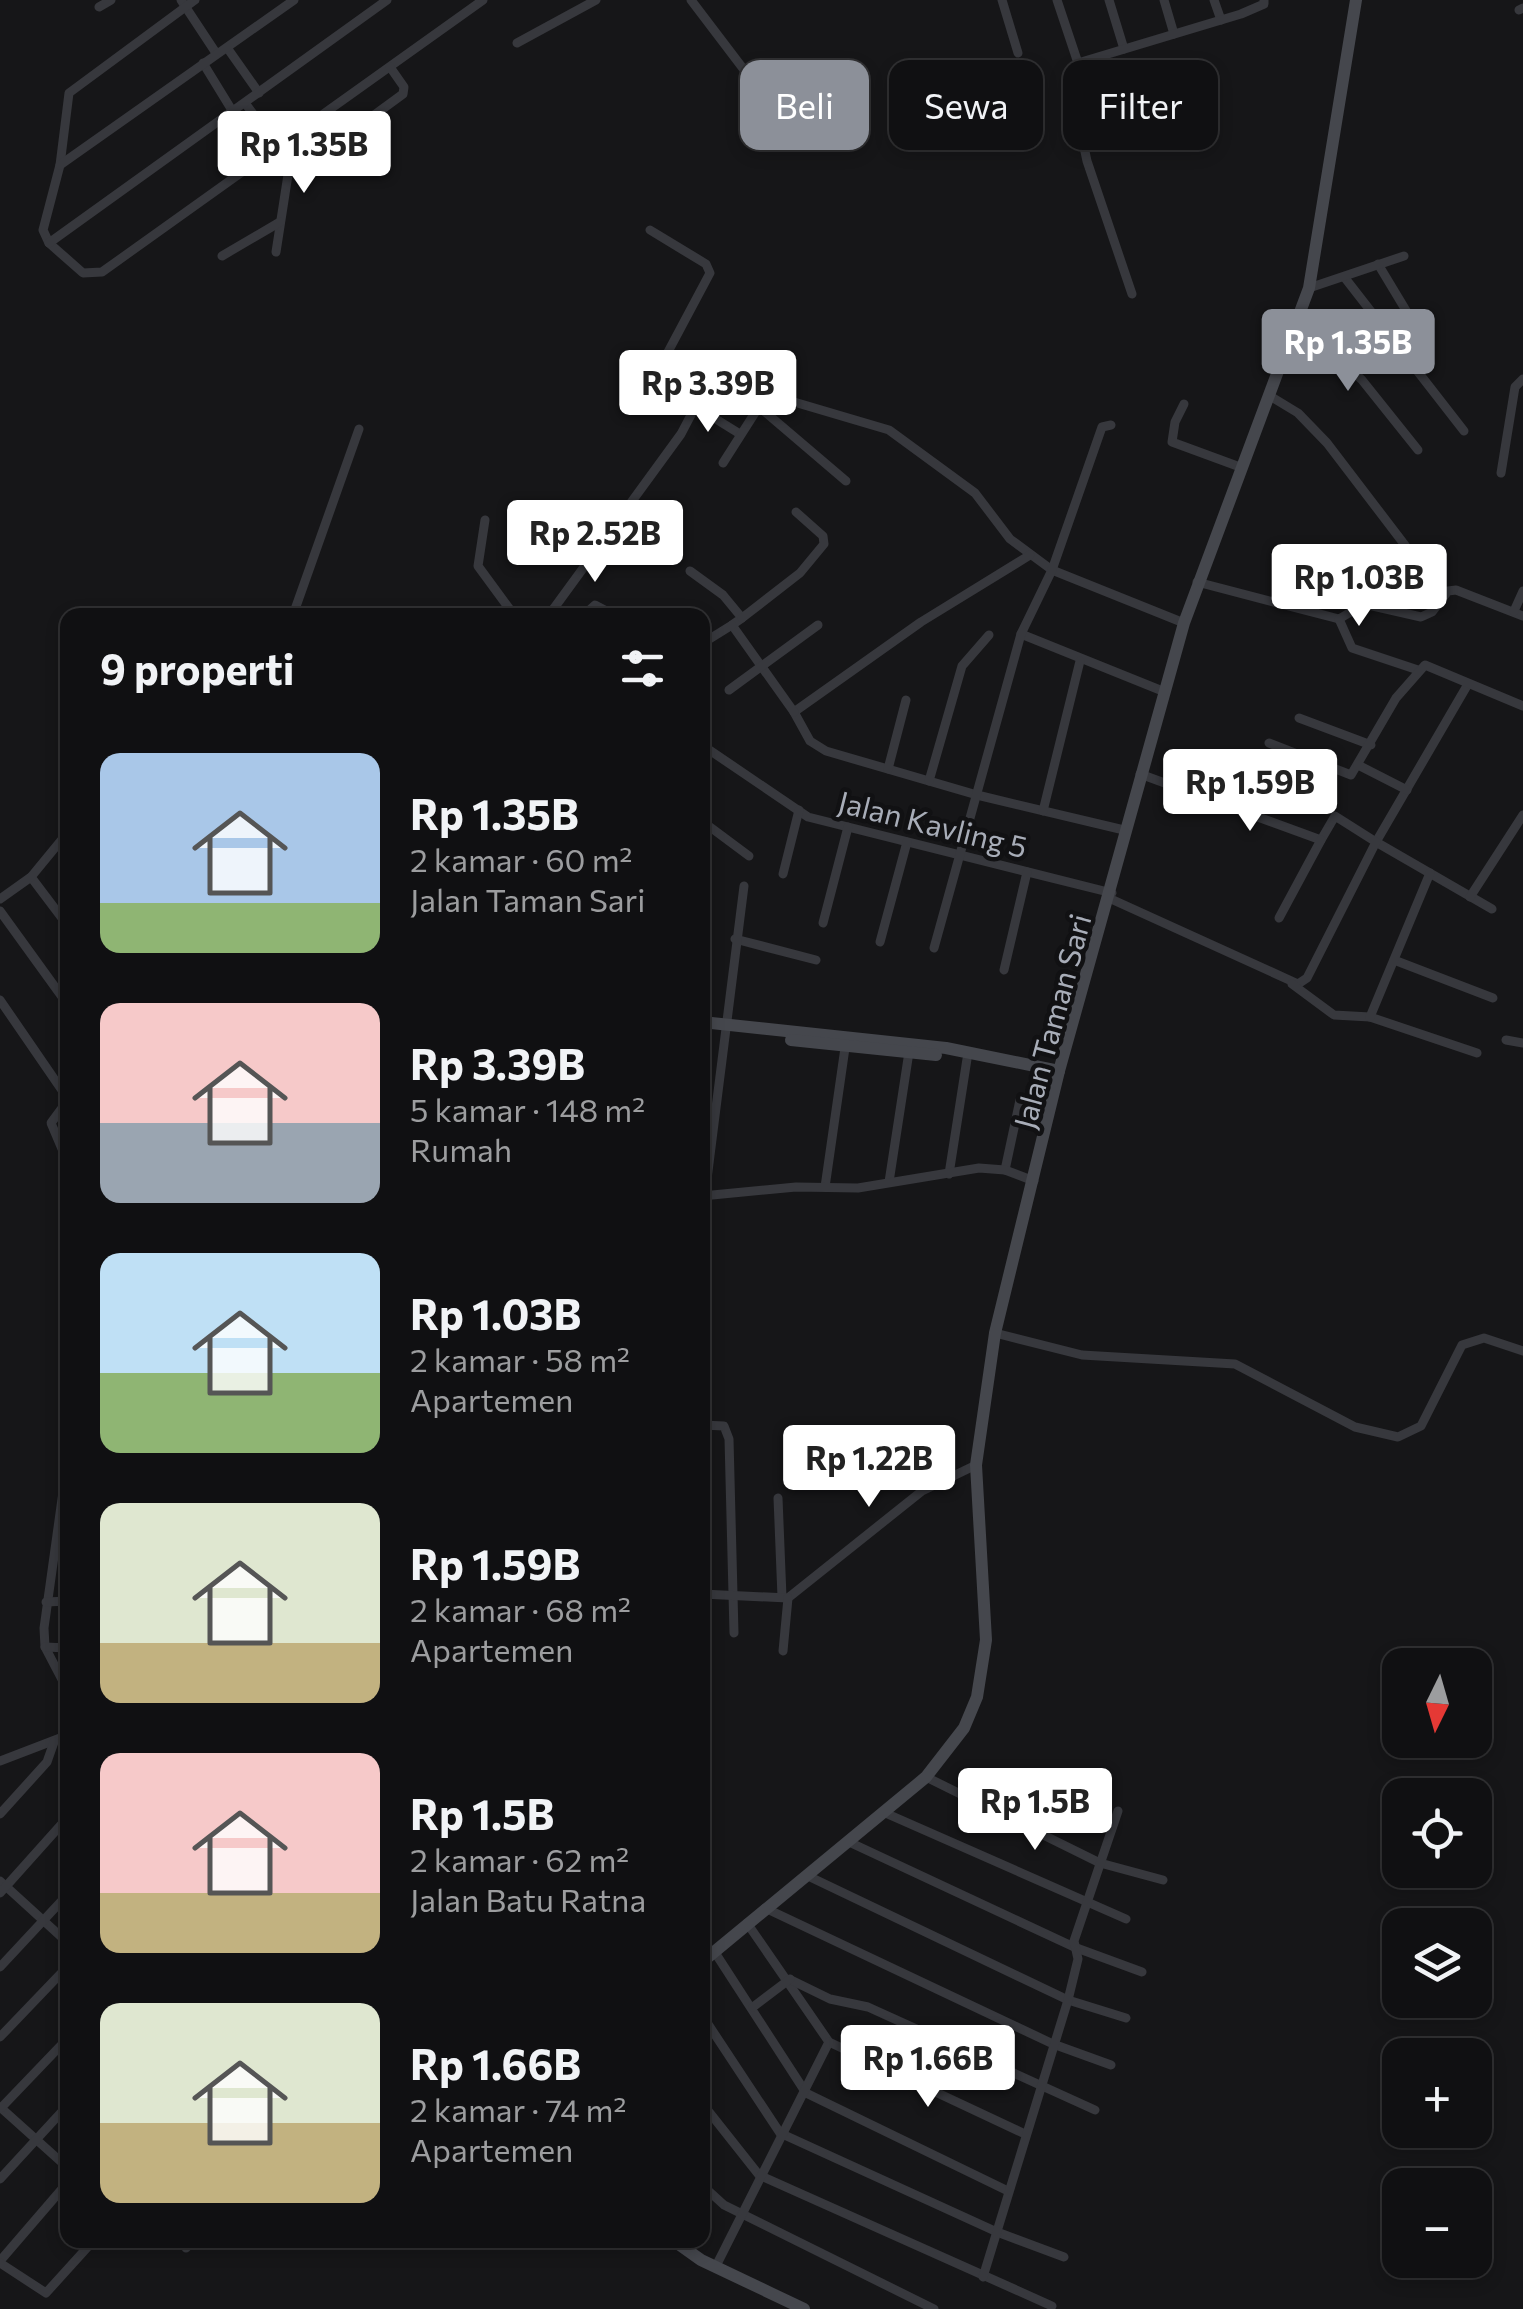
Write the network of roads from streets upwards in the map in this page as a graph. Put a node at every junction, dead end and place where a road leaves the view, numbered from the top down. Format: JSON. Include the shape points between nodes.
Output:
{"nodes":[{"id":1,"x":111,"y":0,"type":"edge"},
{"id":2,"x":195,"y":0,"type":"edge"},
{"id":3,"x":294,"y":0,"type":"edge"},
{"id":4,"x":387,"y":0,"type":"edge"},
{"id":5,"x":596,"y":0,"type":"edge"},
{"id":6,"x":1002,"y":0,"type":"edge"},
{"id":7,"x":1057,"y":0,"type":"edge"},
{"id":8,"x":1109,"y":0,"type":"edge"},
{"id":9,"x":1164,"y":0,"type":"edge"},
{"id":10,"x":1214,"y":0,"type":"edge"},
{"id":11,"x":1264,"y":0,"type":"edge"},
{"id":12,"x":1356,"y":0,"type":"edge"},
{"id":13,"x":479,"y":1,"type":"edge"},
{"id":14,"x":693,"y":1,"type":"edge"},
{"id":15,"x":183,"y":3,"type":"edge"},
{"id":16,"x":99,"y":7,"type":"dead end"},
{"id":17,"x":1221,"y":20,"type":"junction"},
{"id":18,"x":1174,"y":34,"type":"junction"},
{"id":19,"x":517,"y":43,"type":"dead end"},
{"id":20,"x":228,"y":49,"type":"junction"},
{"id":21,"x":1124,"y":49,"type":"junction"},
{"id":22,"x":1018,"y":52,"type":"dead end"},
{"id":23,"x":216,"y":53,"type":"junction"},
{"id":24,"x":1077,"y":60,"type":"edge"},
{"id":25,"x":1088,"y":60,"type":"edge"},
{"id":26,"x":740,"y":63,"type":"edge"},
{"id":27,"x":203,"y":64,"type":"junction"},
{"id":28,"x":390,"y":67,"type":"junction"},
{"id":29,"x":259,"y":93,"type":"junction"},
{"id":30,"x":244,"y":104,"type":"junction"},
{"id":31,"x":233,"y":112,"type":"junction"},
{"id":32,"x":315,"y":120,"type":"junction"},
{"id":33,"x":294,"y":135,"type":"junction"},
{"id":34,"x":277,"y":146,"type":"junction"},
{"id":35,"x":1085,"y":150,"type":"edge"},
{"id":36,"x":60,"y":165,"type":"junction"},
{"id":37,"x":280,"y":222,"type":"junction"},
{"id":38,"x":650,"y":230,"type":"dead end"},
{"id":39,"x":49,"y":242,"type":"junction"},
{"id":40,"x":276,"y":252,"type":"dead end"},
{"id":41,"x":222,"y":256,"type":"dead end"},
{"id":42,"x":1404,"y":256,"type":"dead end"},
{"id":43,"x":1378,"y":264,"type":"junction"},
{"id":44,"x":1345,"y":278,"type":"junction"},
{"id":45,"x":1310,"y":288,"type":"junction"},
{"id":46,"x":1132,"y":294,"type":"dead end"},
{"id":47,"x":1298,"y":319,"type":"junction"},
{"id":48,"x":1422,"y":337,"type":"dead end"},
{"id":49,"x":721,"y":358,"type":"dead end"},
{"id":50,"x":1523,"y":379,"type":"edge"},
{"id":51,"x":1270,"y":396,"type":"junction"},
{"id":52,"x":1184,"y":404,"type":"dead end"},
{"id":53,"x":697,"y":405,"type":"junction"},
{"id":54,"x":758,"y":406,"type":"junction"},
{"id":55,"x":1110,"y":425,"type":"dead end"},
{"id":56,"x":358,"y":429,"type":"dead end"},
{"id":57,"x":1464,"y":431,"type":"dead end"},
{"id":58,"x":740,"y":434,"type":"junction"},
{"id":59,"x":1418,"y":450,"type":"dead end"},
{"id":60,"x":723,"y":464,"type":"dead end"},
{"id":61,"x":1240,"y":467,"type":"junction"},
{"id":62,"x":1500,"y":473,"type":"dead end"},
{"id":63,"x":846,"y":481,"type":"dead end"},
{"id":64,"x":796,"y":512,"type":"dead end"},
{"id":65,"x":485,"y":520,"type":"dead end"},
{"id":66,"x":1030,"y":555,"type":"junction"},
{"id":67,"x":1052,"y":570,"type":"junction"},
{"id":68,"x":690,"y":571,"type":"dead end"},
{"id":69,"x":1197,"y":582,"type":"junction"},
{"id":70,"x":1523,"y":591,"type":"edge"},
{"id":71,"x":1444,"y":595,"type":"junction"},
{"id":72,"x":296,"y":608,"type":"edge"},
{"id":73,"x":509,"y":608,"type":"edge"},
{"id":74,"x":554,"y":608,"type":"edge"},
{"id":75,"x":1519,"y":614,"type":"edge"},
{"id":76,"x":742,"y":618,"type":"junction"},
{"id":77,"x":1338,"y":619,"type":"junction"},
{"id":78,"x":1184,"y":623,"type":"junction"},
{"id":79,"x":732,"y":625,"type":"junction"},
{"id":80,"x":818,"y":625,"type":"dead end"},
{"id":81,"x":1021,"y":634,"type":"junction"},
{"id":82,"x":988,"y":635,"type":"dead end"},
{"id":83,"x":710,"y":639,"type":"edge"},
{"id":84,"x":1080,"y":662,"type":"junction"},
{"id":85,"x":763,"y":666,"type":"junction"},
{"id":86,"x":1418,"y":670,"type":"junction"},
{"id":87,"x":1468,"y":684,"type":"junction"},
{"id":88,"x":729,"y":690,"type":"dead end"},
{"id":89,"x":1165,"y":692,"type":"junction"},
{"id":90,"x":906,"y":700,"type":"dead end"},
{"id":91,"x":1523,"y":706,"type":"edge"},
{"id":92,"x":794,"y":712,"type":"junction"},
{"id":93,"x":1299,"y":718,"type":"dead end"},
{"id":94,"x":1269,"y":744,"type":"dead end"},
{"id":95,"x":1371,"y":745,"type":"junction"},
{"id":96,"x":710,"y":751,"type":"edge"},
{"id":97,"x":1358,"y":765,"type":"junction"},
{"id":98,"x":888,"y":769,"type":"junction"},
{"id":99,"x":1140,"y":774,"type":"junction"},
{"id":100,"x":929,"y":782,"type":"junction"},
{"id":101,"x":1407,"y":790,"type":"junction"},
{"id":102,"x":977,"y":795,"type":"junction"},
{"id":103,"x":798,"y":810,"type":"junction"},
{"id":104,"x":1043,"y":811,"type":"junction"},
{"id":105,"x":1523,"y":815,"type":"edge"},
{"id":106,"x":710,"y":827,"type":"edge"},
{"id":107,"x":848,"y":827,"type":"junction"},
{"id":108,"x":1124,"y":830,"type":"junction"},
{"id":109,"x":1321,"y":840,"type":"junction"},
{"id":110,"x":907,"y":842,"type":"junction"},
{"id":111,"x":1376,"y":842,"type":"junction"},
{"id":112,"x":60,"y":843,"type":"edge"},
{"id":113,"x":961,"y":855,"type":"junction"},
{"id":114,"x":748,"y":856,"type":"dead end"},
{"id":115,"x":1027,"y":872,"type":"junction"},
{"id":116,"x":1430,"y":873,"type":"junction"},
{"id":117,"x":783,"y":874,"type":"dead end"},
{"id":118,"x":31,"y":877,"type":"junction"},
{"id":119,"x":744,"y":886,"type":"dead end"},
{"id":120,"x":1111,"y":896,"type":"junction"},
{"id":121,"x":1470,"y":897,"type":"junction"},
{"id":122,"x":0,"y":899,"type":"edge"},
{"id":123,"x":1492,"y":909,"type":"dead end"},
{"id":124,"x":0,"y":911,"type":"edge"},
{"id":125,"x":60,"y":915,"type":"edge"},
{"id":126,"x":1279,"y":918,"type":"dead end"},
{"id":127,"x":823,"y":924,"type":"dead end"},
{"id":128,"x":734,"y":939,"type":"junction"},
{"id":129,"x":880,"y":942,"type":"dead end"},
{"id":130,"x":934,"y":948,"type":"dead end"},
{"id":131,"x":816,"y":960,"type":"dead end"},
{"id":132,"x":1394,"y":960,"type":"junction"},
{"id":133,"x":1004,"y":970,"type":"dead end"},
{"id":134,"x":1292,"y":984,"type":"junction"},
{"id":135,"x":60,"y":994,"type":"edge"},
{"id":136,"x":1493,"y":998,"type":"dead end"},
{"id":137,"x":0,"y":1000,"type":"edge"},
{"id":138,"x":1370,"y":1018,"type":"junction"},
{"id":139,"x":710,"y":1026,"type":"edge"},
{"id":140,"x":724,"y":1028,"type":"junction"},
{"id":141,"x":1506,"y":1040,"type":"dead end"},
{"id":142,"x":846,"y":1041,"type":"junction"},
{"id":143,"x":881,"y":1044,"type":"junction"},
{"id":144,"x":1523,"y":1044,"type":"edge"},
{"id":145,"x":908,"y":1052,"type":"junction"},
{"id":146,"x":946,"y":1052,"type":"junction"},
{"id":147,"x":1477,"y":1053,"type":"dead end"},
{"id":148,"x":967,"y":1059,"type":"junction"},
{"id":149,"x":1012,"y":1061,"type":"junction"},
{"id":150,"x":1059,"y":1071,"type":"junction"},
{"id":151,"x":60,"y":1088,"type":"edge"},
{"id":152,"x":1020,"y":1100,"type":"dead end"},
{"id":153,"x":60,"y":1111,"type":"edge"},
{"id":154,"x":60,"y":1144,"type":"edge"},
{"id":155,"x":710,"y":1146,"type":"edge"},
{"id":156,"x":1005,"y":1170,"type":"junction"},
{"id":157,"x":949,"y":1174,"type":"junction"},
{"id":158,"x":1034,"y":1180,"type":"junction"},
{"id":159,"x":889,"y":1182,"type":"junction"},
{"id":160,"x":825,"y":1186,"type":"junction"},
{"id":161,"x":710,"y":1196,"type":"edge"},
{"id":162,"x":995,"y":1333,"type":"junction"},
{"id":163,"x":1523,"y":1351,"type":"edge"},
{"id":164,"x":710,"y":1425,"type":"edge"},
{"id":165,"x":976,"y":1465,"type":"junction"},
{"id":166,"x":778,"y":1498,"type":"dead end"},
{"id":167,"x":60,"y":1509,"type":"edge"},
{"id":168,"x":710,"y":1594,"type":"edge"},
{"id":169,"x":731,"y":1594,"type":"junction"},
{"id":170,"x":785,"y":1598,"type":"junction"},
{"id":171,"x":60,"y":1601,"type":"edge"},
{"id":172,"x":46,"y":1602,"type":"junction"},
{"id":173,"x":734,"y":1634,"type":"dead end"},
{"id":174,"x":46,"y":1647,"type":"junction"},
{"id":175,"x":60,"y":1648,"type":"edge"},
{"id":176,"x":783,"y":1651,"type":"dead end"},
{"id":177,"x":60,"y":1675,"type":"edge"},
{"id":178,"x":60,"y":1739,"type":"edge"},
{"id":179,"x":54,"y":1742,"type":"junction"},
{"id":180,"x":0,"y":1761,"type":"edge"},
{"id":181,"x":926,"y":1778,"type":"junction"},
{"id":182,"x":1118,"y":1811,"type":"dead end"},
{"id":183,"x":884,"y":1812,"type":"junction"},
{"id":184,"x":0,"y":1814,"type":"edge"},
{"id":185,"x":60,"y":1825,"type":"edge"},
{"id":186,"x":849,"y":1842,"type":"junction"},
{"id":187,"x":1100,"y":1863,"type":"junction"},
{"id":188,"x":808,"y":1876,"type":"junction"},
{"id":189,"x":1163,"y":1880,"type":"dead end"},
{"id":190,"x":2,"y":1887,"type":"edge"},
{"id":191,"x":60,"y":1903,"type":"edge"},
{"id":192,"x":1085,"y":1904,"type":"junction"},
{"id":193,"x":765,"y":1908,"type":"junction"},
{"id":194,"x":44,"y":1920,"type":"junction"},
{"id":195,"x":1126,"y":1920,"type":"dead end"},
{"id":196,"x":746,"y":1922,"type":"junction"},
{"id":197,"x":60,"y":1935,"type":"edge"},
{"id":198,"x":1074,"y":1946,"type":"junction"},
{"id":199,"x":714,"y":1951,"type":"junction"},
{"id":200,"x":710,"y":1955,"type":"edge"},
{"id":201,"x":0,"y":1967,"type":"edge"},
{"id":202,"x":1142,"y":1972,"type":"dead end"},
{"id":203,"x":60,"y":1974,"type":"edge"},
{"id":204,"x":790,"y":1979,"type":"junction"},
{"id":205,"x":1068,"y":2000,"type":"junction"},
{"id":206,"x":753,"y":2007,"type":"junction"},
{"id":207,"x":1126,"y":2018,"type":"dead end"},
{"id":208,"x":710,"y":2027,"type":"edge"},
{"id":209,"x":0,"y":2037,"type":"edge"},
{"id":210,"x":833,"y":2044,"type":"junction"},
{"id":211,"x":1053,"y":2044,"type":"junction"},
{"id":212,"x":60,"y":2046,"type":"edge"},
{"id":213,"x":1111,"y":2065,"type":"dead end"},
{"id":214,"x":1038,"y":2088,"type":"junction"},
{"id":215,"x":806,"y":2093,"type":"junction"},
{"id":216,"x":0,"y":2108,"type":"edge"},
{"id":217,"x":1095,"y":2110,"type":"dead end"},
{"id":218,"x":60,"y":2113,"type":"edge"},
{"id":219,"x":710,"y":2113,"type":"edge"},
{"id":220,"x":780,"y":2133,"type":"junction"},
{"id":221,"x":1024,"y":2134,"type":"junction"},
{"id":222,"x":35,"y":2139,"type":"junction"},
{"id":223,"x":60,"y":2161,"type":"edge"},
{"id":224,"x":759,"y":2175,"type":"junction"},
{"id":225,"x":0,"y":2179,"type":"edge"},
{"id":226,"x":60,"y":2191,"type":"edge"},
{"id":227,"x":1008,"y":2191,"type":"junction"},
{"id":228,"x":710,"y":2193,"type":"edge"},
{"id":229,"x":743,"y":2214,"type":"junction"},
{"id":230,"x":997,"y":2232,"type":"junction"},
{"id":231,"x":87,"y":2248,"type":"edge"},
{"id":232,"x":686,"y":2248,"type":"edge"},
{"id":233,"x":1064,"y":2257,"type":"dead end"},
{"id":234,"x":0,"y":2262,"type":"edge"},
{"id":235,"x":716,"y":2266,"type":"junction"},
{"id":236,"x":983,"y":2278,"type":"junction"},
{"id":237,"x":1052,"y":2306,"type":"dead end"},
{"id":238,"x":804,"y":2309,"type":"edge"},
{"id":239,"x":934,"y":2309,"type":"edge"}],
"edges":[{"from":1,"to":16,"type":"street"},
{"from":2,"to":15,"type":"street"},
{"from":3,"to":20,"type":"street"},
{"from":4,"to":29,"type":"street"},
{"from":5,"to":19,"type":"street"},
{"from":6,"to":22,"type":"street"},
{"from":7,"to":24,"type":"street"},
{"from":8,"to":21,"type":"street"},
{"from":9,"to":18,"type":"street"},
{"from":10,"to":17,"type":"street"},
{"from":11,"to":17,"type":"street"},
{"from":12,"to":45,"type":"street","name":"Jalan Taman Sari"},
{"from":13,"to":28,"type":"street"},
{"from":14,"to":26,"type":"street"},
{"from":15,"to":23,"type":"street"},
{"from":15,"to":36,"type":"street","via":[[72,90]]},
{"from":17,"to":18,"type":"street"},
{"from":18,"to":21,"type":"street"},
{"from":20,"to":23,"type":"street"},
{"from":20,"to":29,"type":"street"},
{"from":21,"to":25,"type":"street"},
{"from":23,"to":27,"type":"street"},
{"from":27,"to":31,"type":"street"},
{"from":27,"to":36,"type":"street"},
{"from":28,"to":32,"type":"street"},
{"from":28,"to":32,"type":"street","via":[[403,94],[350,132],[338,135]]},
{"from":29,"to":30,"type":"street"},
{"from":30,"to":31,"type":"street"},
{"from":30,"to":34,"type":"street"},
{"from":31,"to":39,"type":"street"},
{"from":32,"to":33,"type":"street"},
{"from":33,"to":34,"type":"street"},
{"from":33,"to":37,"type":"street"},
{"from":34,"to":39,"type":"street","via":[[102,272],[74,268]]},
{"from":35,"to":46,"type":"street"},
{"from":36,"to":39,"type":"street","via":[[43,230]]},
{"from":37,"to":40,"type":"street"},
{"from":37,"to":41,"type":"street"},
{"from":38,"to":53,"type":"street","via":[[710,273],[653,374]]},
{"from":42,"to":43,"type":"street"},
{"from":43,"to":44,"type":"street"},
{"from":43,"to":48,"type":"street"},
{"from":44,"to":45,"type":"street"},
{"from":44,"to":57,"type":"street"},
{"from":45,"to":47,"type":"street","name":"Jalan Taman Sari"},
{"from":47,"to":51,"type":"street","name":"Jalan Taman Sari"},
{"from":47,"to":59,"type":"street","via":[[1362,380]]},
{"from":49,"to":53,"type":"street"},
{"from":50,"to":62,"type":"street","via":[[1515,386]]},
{"from":51,"to":61,"type":"street","name":"Jalan Taman Sari"},
{"from":51,"to":71,"type":"street","via":[[1298,413],[1327,444]]},
{"from":52,"to":61,"type":"street","via":[[1172,442]]},
{"from":53,"to":58,"type":"street"},
{"from":53,"to":74,"type":"street"},
{"from":54,"to":58,"type":"street"},
{"from":54,"to":63,"type":"street"},
{"from":54,"to":66,"type":"street","via":[[767,394],[778,394],[889,430],[976,494]]},
{"from":55,"to":67,"type":"street","via":[[1102,427]]},
{"from":56,"to":72,"type":"street"},
{"from":58,"to":60,"type":"street"},
{"from":61,"to":69,"type":"street","name":"Jalan Taman Sari"},
{"from":64,"to":76,"type":"street","via":[[824,544],[800,573]]},
{"from":65,"to":73,"type":"street","via":[[478,566]]},
{"from":66,"to":67,"type":"street"},
{"from":66,"to":92,"type":"street"},
{"from":67,"to":78,"type":"street"},
{"from":67,"to":81,"type":"street"},
{"from":68,"to":76,"type":"street"},
{"from":69,"to":77,"type":"street"},
{"from":69,"to":78,"type":"street","name":"Jalan Taman Sari"},
{"from":70,"to":75,"type":"street"},
{"from":71,"to":75,"type":"street","via":[[1456,590]]},
{"from":71,"to":77,"type":"street","via":[[1422,617],[1364,604]]},
{"from":76,"to":79,"type":"street"},
{"from":77,"to":86,"type":"street","via":[[1352,648]]},
{"from":78,"to":89,"type":"street","name":"Jalan Taman Sari"},
{"from":79,"to":83,"type":"street"},
{"from":79,"to":85,"type":"street"},
{"from":80,"to":85,"type":"street"},
{"from":81,"to":84,"type":"street"},
{"from":81,"to":102,"type":"street"},
{"from":82,"to":100,"type":"street","via":[[962,666]]},
{"from":84,"to":89,"type":"street"},
{"from":84,"to":104,"type":"street"},
{"from":85,"to":88,"type":"street"},
{"from":85,"to":92,"type":"street"},
{"from":86,"to":87,"type":"street","via":[[1425,666]]},
{"from":86,"to":95,"type":"street"},
{"from":87,"to":91,"type":"street"},
{"from":87,"to":101,"type":"street"},
{"from":89,"to":99,"type":"street","name":"Jalan Taman Sari"},
{"from":90,"to":98,"type":"street"},
{"from":92,"to":98,"type":"street","via":[[810,741],[826,751]]},
{"from":93,"to":95,"type":"street"},
{"from":94,"to":97,"type":"street","via":[[1350,775]]},
{"from":95,"to":97,"type":"street"},
{"from":96,"to":103,"type":"street","name":"Jalan Kavling 5"},
{"from":97,"to":101,"type":"street"},
{"from":98,"to":100,"type":"street"},
{"from":99,"to":108,"type":"street","name":"Jalan Taman Sari"},
{"from":99,"to":109,"type":"street"},
{"from":100,"to":102,"type":"street"},
{"from":101,"to":111,"type":"street"},
{"from":102,"to":104,"type":"street"},
{"from":102,"to":113,"type":"street"},
{"from":103,"to":107,"type":"street","name":"Jalan Kavling 5"},
{"from":103,"to":117,"type":"street"},
{"from":104,"to":108,"type":"street"},
{"from":105,"to":121,"type":"street"},
{"from":106,"to":114,"type":"street"},
{"from":107,"to":110,"type":"street","name":"Jalan Kavling 5"},
{"from":107,"to":127,"type":"street"},
{"from":108,"to":120,"type":"street","name":"Jalan Taman Sari"},
{"from":109,"to":111,"type":"street","via":[[1335,816]]},
{"from":109,"to":126,"type":"street"},
{"from":110,"to":113,"type":"street","name":"Jalan Kavling 5"},
{"from":110,"to":129,"type":"street"},
{"from":111,"to":116,"type":"street"},
{"from":111,"to":134,"type":"street","via":[[1307,978]]},
{"from":112,"to":118,"type":"street"},
{"from":113,"to":115,"type":"street","name":"Jalan Kavling 5"},
{"from":113,"to":130,"type":"street"},
{"from":115,"to":120,"type":"street","name":"Jalan Kavling 5"},
{"from":115,"to":133,"type":"street"},
{"from":116,"to":121,"type":"street"},
{"from":116,"to":132,"type":"street"},
{"from":118,"to":122,"type":"street"},
{"from":118,"to":125,"type":"street"},
{"from":119,"to":128,"type":"street"},
{"from":120,"to":134,"type":"street","name":"Jalan Kavling 5"},
{"from":120,"to":150,"type":"street","name":"Jalan Taman Sari"},
{"from":121,"to":123,"type":"street"},
{"from":124,"to":135,"type":"street"},
{"from":128,"to":131,"type":"street"},
{"from":128,"to":140,"type":"street"},
{"from":132,"to":136,"type":"street"},
{"from":132,"to":138,"type":"street"},
{"from":134,"to":138,"type":"street","name":"Jalan Kavling 5","via":[[1334,1015]]},
{"from":137,"to":151,"type":"street"},
{"from":138,"to":147,"type":"street","name":"Jalan Kavling 5"},
{"from":139,"to":140,"type":"street"},
{"from":140,"to":142,"type":"street"},
{"from":140,"to":155,"type":"street"},
{"from":141,"to":144,"type":"street"},
{"from":142,"to":143,"type":"street"},
{"from":142,"to":160,"type":"street"},
{"from":143,"to":145,"type":"street"},
{"from":143,"to":146,"type":"street"},
{"from":145,"to":146,"type":"street"},
{"from":145,"to":159,"type":"street"},
{"from":146,"to":148,"type":"street"},
{"from":146,"to":149,"type":"street"},
{"from":148,"to":149,"type":"street"},
{"from":148,"to":157,"type":"street"},
{"from":149,"to":150,"type":"street"},
{"from":150,"to":158,"type":"street","name":"Jalan Taman Sari"},
{"from":152,"to":156,"type":"street"},
{"from":153,"to":154,"type":"street","via":[[51,1123]]},
{"from":156,"to":157,"type":"street"},
{"from":156,"to":158,"type":"street"},
{"from":157,"to":159,"type":"street"},
{"from":158,"to":162,"type":"street","name":"Jalan Taman Sari"},
{"from":159,"to":160,"type":"street"},
{"from":160,"to":161,"type":"street"},
{"from":162,"to":163,"type":"street","via":[[1082,1355],[1236,1364],[1355,1427],[1398,1437],[1421,1426],[1462,1345],[1484,1338]]},
{"from":162,"to":165,"type":"street","name":"Jalan Taman Sari"},
{"from":164,"to":169,"type":"street","via":[[724,1426],[730,1439]]},
{"from":165,"to":170,"type":"street","via":[[922,1490]]},
{"from":165,"to":181,"type":"street","name":"Jalan Taman Sari","via":[[983,1673],[964,1728]]},
{"from":166,"to":170,"type":"street"},
{"from":167,"to":172,"type":"street"},
{"from":168,"to":169,"type":"street"},
{"from":169,"to":170,"type":"street"},
{"from":169,"to":173,"type":"street"},
{"from":170,"to":176,"type":"street"},
{"from":171,"to":172,"type":"street"},
{"from":172,"to":174,"type":"street"},
{"from":174,"to":175,"type":"street"},
{"from":174,"to":177,"type":"street"},
{"from":178,"to":179,"type":"street"},
{"from":179,"to":180,"type":"street"},
{"from":179,"to":184,"type":"street","via":[[47,1762]]},
{"from":181,"to":183,"type":"street","name":"Jalan Taman Sari"},
{"from":181,"to":187,"type":"street"},
{"from":182,"to":187,"type":"street"},
{"from":183,"to":186,"type":"street","name":"Jalan Taman Sari"},
{"from":183,"to":192,"type":"street"},
{"from":185,"to":190,"type":"street"},
{"from":186,"to":188,"type":"street","name":"Jalan Taman Sari"},
{"from":186,"to":198,"type":"street"},
{"from":187,"to":189,"type":"street"},
{"from":187,"to":192,"type":"street"},
{"from":188,"to":193,"type":"street","name":"Jalan Taman Sari"},
{"from":188,"to":205,"type":"street"},
{"from":190,"to":194,"type":"street"},
{"from":191,"to":194,"type":"street"},
{"from":192,"to":195,"type":"street"},
{"from":192,"to":198,"type":"street"},
{"from":193,"to":196,"type":"street","name":"Jalan Taman Sari"},
{"from":193,"to":211,"type":"street"},
{"from":194,"to":197,"type":"street"},
{"from":194,"to":201,"type":"street"},
{"from":196,"to":199,"type":"street","name":"Jalan Taman Sari"},
{"from":196,"to":204,"type":"street"},
{"from":198,"to":202,"type":"street"},
{"from":198,"to":205,"type":"street","via":[[1078,1959]]},
{"from":199,"to":200,"type":"street","name":"Jalan Taman Sari"},
{"from":199,"to":206,"type":"street"},
{"from":203,"to":209,"type":"street"},
{"from":204,"to":206,"type":"street"},
{"from":204,"to":210,"type":"street"},
{"from":204,"to":214,"type":"street","via":[[830,1999],[868,2007]]},
{"from":205,"to":207,"type":"street"},
{"from":205,"to":211,"type":"street"},
{"from":206,"to":215,"type":"street"},
{"from":208,"to":220,"type":"street"},
{"from":210,"to":215,"type":"street"},
{"from":210,"to":221,"type":"street"},
{"from":211,"to":213,"type":"street"},
{"from":211,"to":214,"type":"street"},
{"from":212,"to":216,"type":"street"},
{"from":214,"to":217,"type":"street"},
{"from":214,"to":221,"type":"street"},
{"from":215,"to":220,"type":"street"},
{"from":215,"to":227,"type":"street"},
{"from":216,"to":222,"type":"street"},
{"from":218,"to":222,"type":"street"},
{"from":219,"to":224,"type":"street"},
{"from":220,"to":224,"type":"street"},
{"from":220,"to":230,"type":"street"},
{"from":221,"to":227,"type":"street"},
{"from":222,"to":223,"type":"street"},
{"from":222,"to":225,"type":"street"},
{"from":224,"to":229,"type":"street"},
{"from":224,"to":236,"type":"street"},
{"from":226,"to":234,"type":"street"},
{"from":227,"to":230,"type":"street"},
{"from":228,"to":229,"type":"street"},
{"from":229,"to":235,"type":"street"},
{"from":229,"to":239,"type":"street"},
{"from":230,"to":233,"type":"street"},
{"from":230,"to":236,"type":"street"},
{"from":231,"to":234,"type":"street","via":[[46,2293]]},
{"from":232,"to":235,"type":"street"},
{"from":235,"to":238,"type":"street"},
{"from":236,"to":237,"type":"street"}]}
